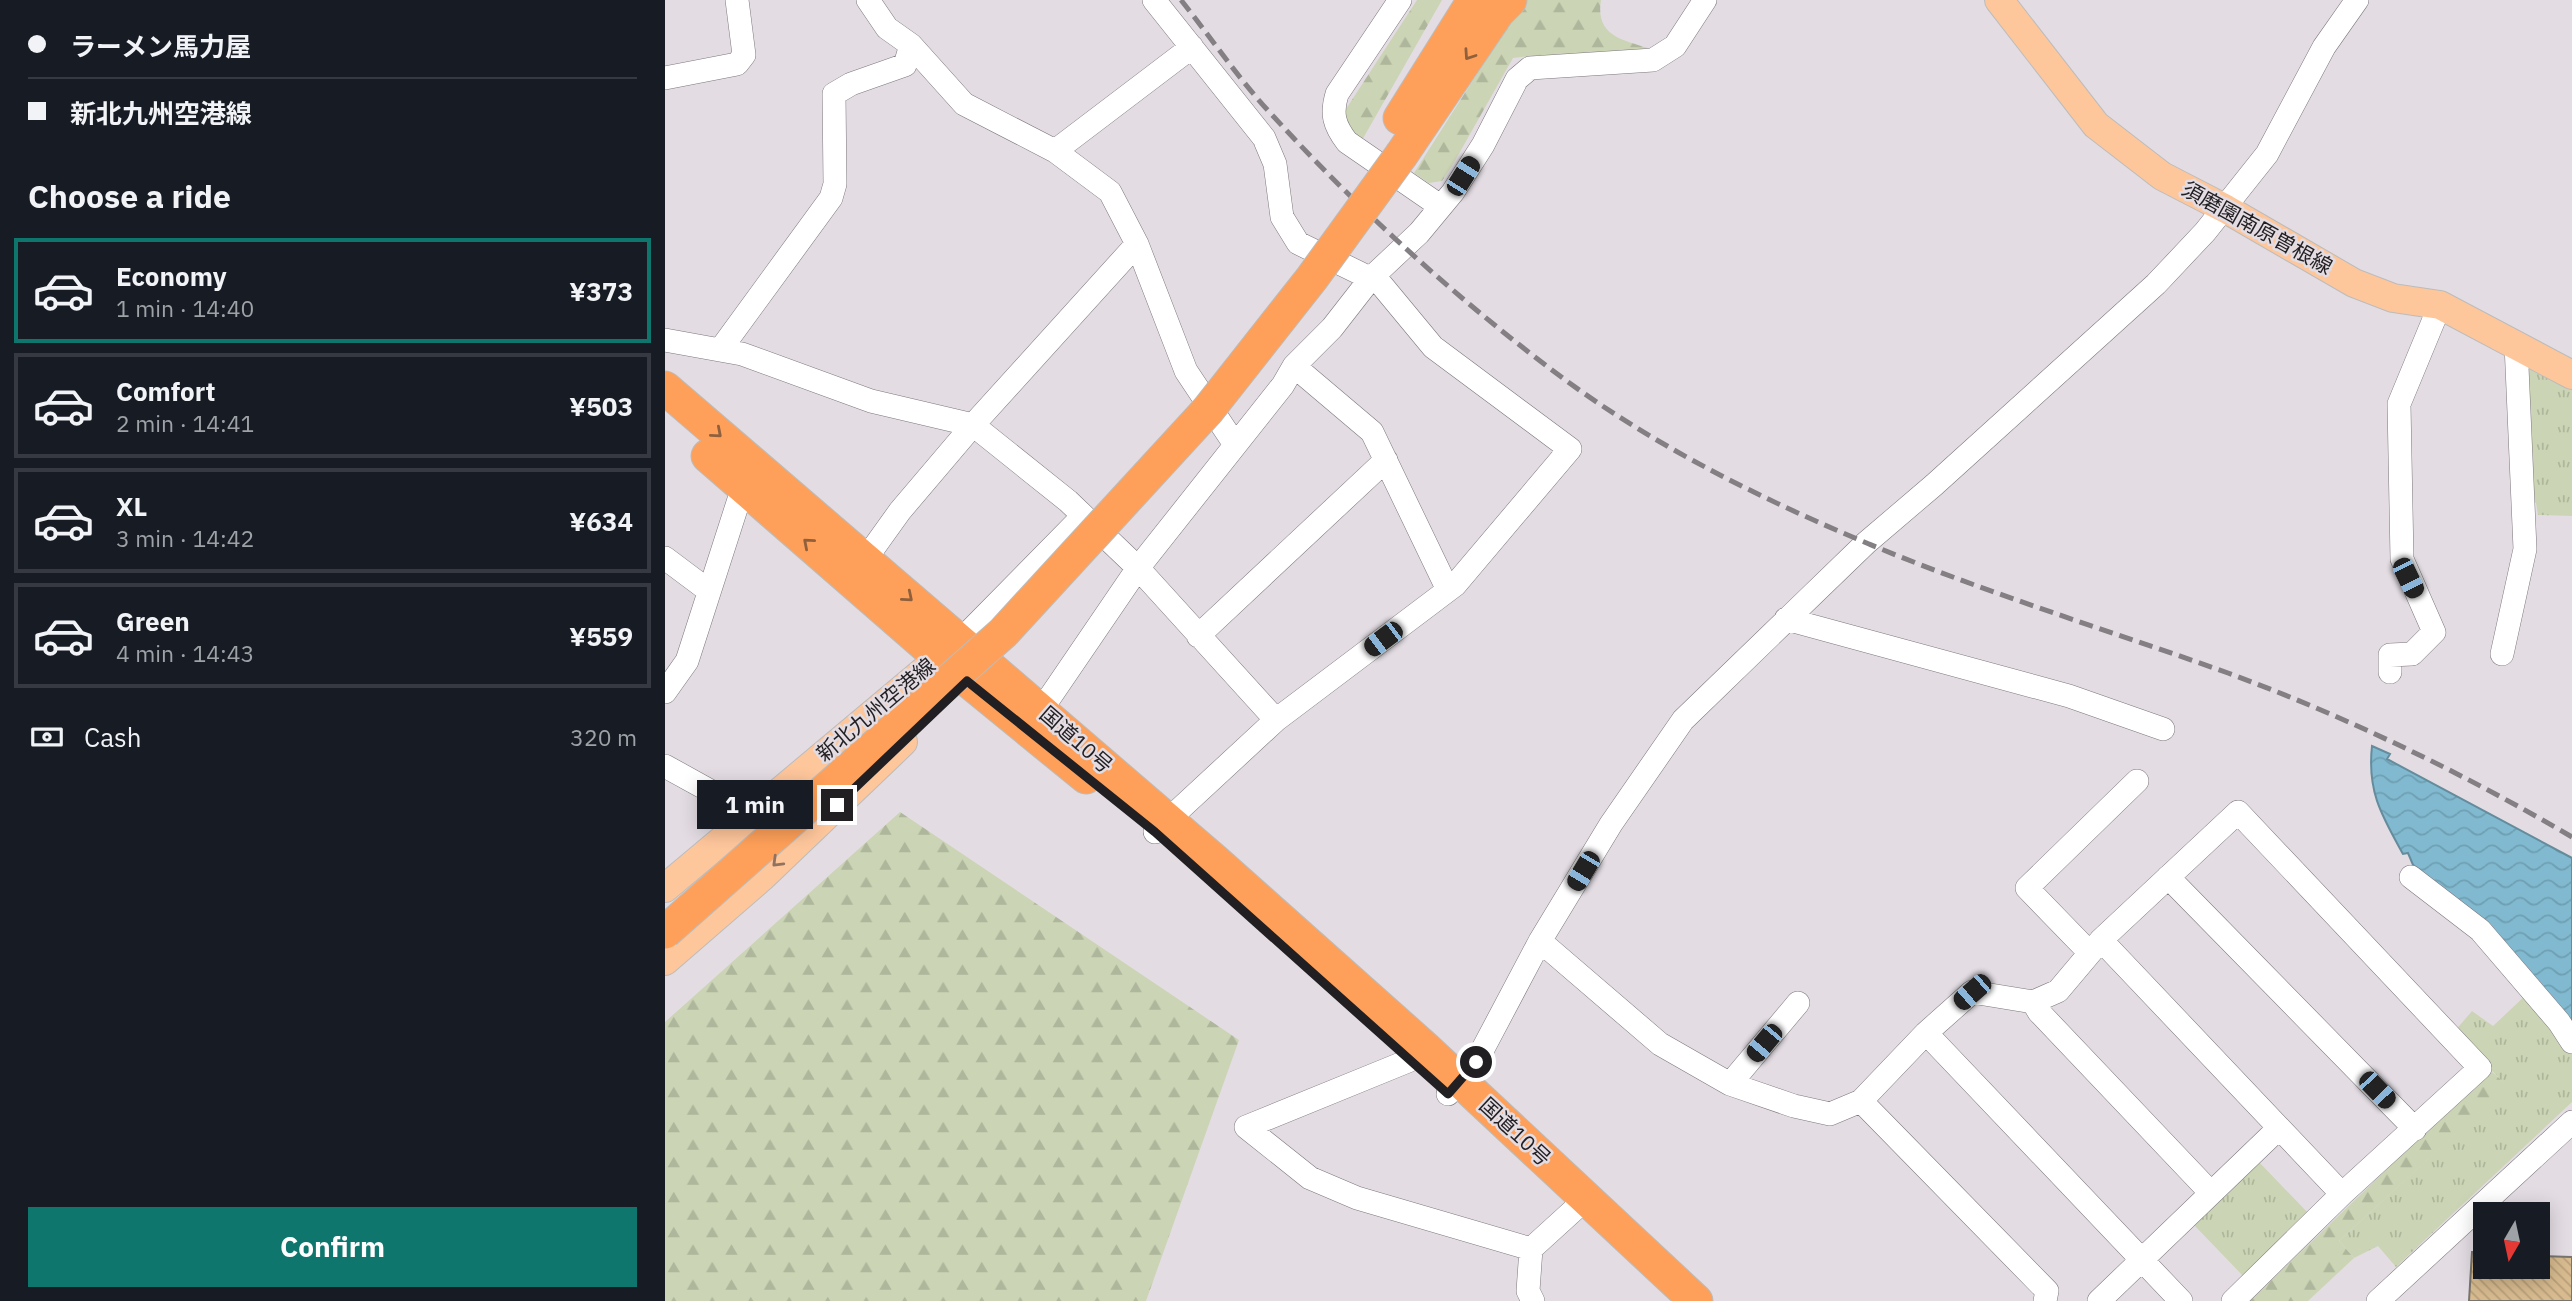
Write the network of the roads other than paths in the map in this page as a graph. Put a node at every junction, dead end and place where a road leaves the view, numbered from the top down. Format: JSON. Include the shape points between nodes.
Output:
{"nodes":[{"id":1,"x":737,"y":0,"type":"edge"},
{"id":2,"x":868,"y":0,"type":"edge"},
{"id":3,"x":1154,"y":0,"type":"edge"},
{"id":4,"x":1400,"y":0,"type":"edge"},
{"id":5,"x":1474,"y":0,"type":"edge"},
{"id":6,"x":1510,"y":0,"type":"edge"},
{"id":7,"x":1705,"y":0,"type":"edge"},
{"id":8,"x":1999,"y":0,"type":"edge"},
{"id":9,"x":2357,"y":0,"type":"edge"},
{"id":10,"x":911,"y":45,"type":"junction"},
{"id":11,"x":1192,"y":47,"type":"junction"},
{"id":12,"x":665,"y":78,"type":"edge"},
{"id":13,"x":1392,"y":150,"type":"junction"},
{"id":14,"x":1055,"y":151,"type":"junction"},
{"id":15,"x":1440,"y":206,"type":"junction"},
{"id":16,"x":2227,"y":209,"type":"junction"},
{"id":17,"x":1137,"y":244,"type":"junction"},
{"id":18,"x":1371,"y":278,"type":"junction"},
{"id":19,"x":2439,"y":305,"type":"junction"},
{"id":20,"x":665,"y":340,"type":"edge"},
{"id":21,"x":2516,"y":344,"type":"junction"},
{"id":22,"x":720,"y":349,"type":"junction"},
{"id":23,"x":1294,"y":366,"type":"junction"},
{"id":24,"x":2572,"y":375,"type":"edge"},
{"id":25,"x":665,"y":388,"type":"edge"},
{"id":26,"x":665,"y":417,"type":"edge"},
{"id":27,"x":973,"y":425,"type":"junction"},
{"id":28,"x":1234,"y":443,"type":"junction"},
{"id":29,"x":1386,"y":460,"type":"junction"},
{"id":30,"x":751,"y":478,"type":"junction"},
{"id":31,"x":1083,"y":516,"type":"junction"},
{"id":32,"x":1106,"y":538,"type":"junction"},
{"id":33,"x":665,"y":558,"type":"edge"},
{"id":34,"x":1138,"y":568,"type":"junction"},
{"id":35,"x":858,"y":570,"type":"junction"},
{"id":36,"x":1448,"y":590,"type":"junction"},
{"id":37,"x":709,"y":591,"type":"junction"},
{"id":38,"x":1786,"y":619,"type":"junction"},
{"id":39,"x":1198,"y":636,"type":"junction"},
{"id":40,"x":949,"y":649,"type":"junction"},
{"id":41,"x":2502,"y":654,"type":"dead end"},
{"id":42,"x":976,"y":671,"type":"junction"},
{"id":43,"x":2390,"y":672,"type":"dead end"},
{"id":44,"x":665,"y":692,"type":"edge"},
{"id":45,"x":1045,"y":713,"type":"junction"},
{"id":46,"x":1276,"y":720,"type":"junction"},
{"id":47,"x":2163,"y":729,"type":"dead end"},
{"id":48,"x":665,"y":766,"type":"edge"},
{"id":49,"x":2137,"y":781,"type":"dead end"},
{"id":50,"x":740,"y":823,"type":"junction"},
{"id":51,"x":1160,"y":825,"type":"junction"},
{"id":52,"x":2168,"y":877,"type":"junction"},
{"id":53,"x":2411,"y":877,"type":"dead end"},
{"id":54,"x":665,"y":888,"type":"edge"},
{"id":55,"x":665,"y":909,"type":"edge"},
{"id":56,"x":665,"y":933,"type":"edge"},
{"id":57,"x":1541,"y":941,"type":"junction"},
{"id":58,"x":2095,"y":946,"type":"junction"},
{"id":59,"x":665,"y":961,"type":"edge"},
{"id":60,"x":2033,"y":1002,"type":"junction"},
{"id":61,"x":1798,"y":1003,"type":"dead end"},
{"id":62,"x":1926,"y":1033,"type":"junction"},
{"id":63,"x":2572,"y":1042,"type":"edge"},
{"id":64,"x":1408,"y":1061,"type":"junction"},
{"id":65,"x":1730,"y":1084,"type":"junction"},
{"id":66,"x":1455,"y":1088,"type":"junction"},
{"id":67,"x":1861,"y":1101,"type":"junction"},
{"id":68,"x":2572,"y":1122,"type":"edge"},
{"id":69,"x":2279,"y":1128,"type":"junction"},
{"id":70,"x":2415,"y":1129,"type":"junction"},
{"id":71,"x":2211,"y":1193,"type":"junction"},
{"id":72,"x":2342,"y":1194,"type":"junction"},
{"id":73,"x":1580,"y":1205,"type":"junction"},
{"id":74,"x":1531,"y":1248,"type":"junction"},
{"id":75,"x":2141,"y":1260,"type":"junction"},
{"id":76,"x":2049,"y":1298,"type":"edge"},
{"id":77,"x":1533,"y":1301,"type":"edge"},
{"id":78,"x":1667,"y":1301,"type":"edge"},
{"id":79,"x":1696,"y":1301,"type":"edge"},
{"id":80,"x":2099,"y":1301,"type":"edge"},
{"id":81,"x":2181,"y":1301,"type":"edge"},
{"id":82,"x":2233,"y":1301,"type":"edge"},
{"id":83,"x":2378,"y":1301,"type":"edge"}],
"edges":[{"from":1,"to":12,"type":"street","via":[[744,55],[737,64]]},
{"from":2,"to":10,"type":"street","via":[[887,28]]},
{"from":3,"to":11,"type":"street"},
{"from":4,"to":15,"type":"street","via":[[1337,93],[1332,111],[1336,128],[1347,142]]},
{"from":5,"to":13,"type":"highway"},
{"from":6,"to":13,"type":"highway","one_way":true},
{"from":7,"to":15,"type":"street","via":[[1675,46],[1653,60],[1529,68],[1517,79],[1483,145]]},
{"from":8,"to":16,"type":"main road","name":"須磨園南原曽根線","via":[[2096,125],[2162,176]]},
{"from":9,"to":16,"type":"street","via":[[2324,47],[2267,155]]},
{"from":10,"to":14,"type":"street","via":[[964,104]]},
{"from":10,"to":22,"type":"street","via":[[905,65],[835,93],[831,198]]},
{"from":11,"to":14,"type":"street"},
{"from":11,"to":18,"type":"street","via":[[1264,138],[1275,164],[1282,217],[1298,243]]},
{"from":13,"to":55,"type":"highway","via":[[1195,396],[985,624]]},
{"from":13,"to":56,"type":"highway","bridge":true,"via":[[1312,278],[1209,410],[1013,624]]},
{"from":14,"to":17,"type":"street","via":[[1110,192]]},
{"from":15,"to":18,"type":"street","via":[[1419,233]]},
{"from":16,"to":19,"type":"main road","name":"須磨園南原曽根線","via":[[2354,283],[2393,298]]},
{"from":16,"to":38,"type":"street","via":[[2156,284]]},
{"from":17,"to":27,"type":"street"},
{"from":17,"to":28,"type":"street","via":[[1186,371]]},
{"from":18,"to":23,"type":"street","via":[[1332,328]]},
{"from":18,"to":36,"type":"street","via":[[1433,347],[1570,449]]},
{"from":19,"to":21,"type":"main road","name":"須磨園南原曽根線"},
{"from":19,"to":43,"type":"street","via":[[2399,404],[2402,559],[2434,632],[2412,654],[2390,655]]},
{"from":20,"to":22,"type":"street"},
{"from":21,"to":24,"type":"main road","name":"須磨園南原曽根線"},
{"from":21,"to":41,"type":"street","via":[[2525,548]]},
{"from":22,"to":27,"type":"street","via":[[871,401]]},
{"from":23,"to":28,"type":"street"},
{"from":23,"to":29,"type":"street","via":[[1372,432]]},
{"from":25,"to":30,"type":"highway","name":"国道10号","one_way":true},
{"from":26,"to":30,"type":"highway","name":"国道10号"},
{"from":27,"to":31,"type":"street"},
{"from":27,"to":35,"type":"street","via":[[900,511]]},
{"from":28,"to":34,"type":"street"},
{"from":29,"to":36,"type":"street"},
{"from":29,"to":39,"type":"street"},
{"from":30,"to":35,"type":"highway","name":"国道10号"},
{"from":30,"to":37,"type":"street"},
{"from":31,"to":32,"type":"street"},
{"from":31,"to":40,"type":"street"},
{"from":32,"to":34,"type":"street"},
{"from":32,"to":42,"type":"street"},
{"from":33,"to":37,"type":"street"},
{"from":34,"to":39,"type":"street"},
{"from":34,"to":45,"type":"street","via":[[1048,700]]},
{"from":35,"to":40,"type":"highway","name":"国道10号"},
{"from":36,"to":46,"type":"street"},
{"from":37,"to":44,"type":"street","via":[[687,661]]},
{"from":38,"to":47,"type":"street","via":[[2069,696]]},
{"from":38,"to":57,"type":"street","via":[[1683,720],[1617,814]]},
{"from":39,"to":46,"type":"street"},
{"from":40,"to":42,"type":"highway","name":"国道10号"},
{"from":40,"to":50,"type":"main road","name":"新北九州空港線"},
{"from":42,"to":45,"type":"highway","name":"国道10号"},
{"from":42,"to":51,"type":"highway","name":"国道10号"},
{"from":42,"to":59,"type":"main road","name":"新北九州空港線","one_way":true,"via":[[762,876]]},
{"from":45,"to":51,"type":"highway","name":"国道10号"},
{"from":46,"to":51,"type":"street"},
{"from":48,"to":50,"type":"street","via":[[712,792]]},
{"from":49,"to":58,"type":"street","via":[[2027,888]]},
{"from":50,"to":54,"type":"main road","name":"新北九州空港線"},
{"from":51,"to":64,"type":"highway","name":"国道10号"},
{"from":51,"to":66,"type":"highway","name":"国道10号"},
{"from":52,"to":58,"type":"street"},
{"from":52,"to":70,"type":"street"},
{"from":52,"to":70,"type":"street","via":[[2238,812],[2480,1068]]},
{"from":53,"to":63,"type":"street","via":[[2480,930]]},
{"from":57,"to":65,"type":"street","via":[[1660,1044]]},
{"from":57,"to":66,"type":"street","via":[[1476,1062]]},
{"from":58,"to":60,"type":"street","via":[[2058,991]]},
{"from":58,"to":69,"type":"street"},
{"from":60,"to":62,"type":"street","via":[[1972,992]]},
{"from":60,"to":71,"type":"street"},
{"from":61,"to":65,"type":"street"},
{"from":62,"to":67,"type":"street"},
{"from":62,"to":75,"type":"street"},
{"from":64,"to":66,"type":"highway","name":"国道10号"},
{"from":64,"to":74,"type":"street","via":[[1246,1127],[1310,1178],[1357,1198]]},
{"from":65,"to":67,"type":"street","via":[[1830,1114]]},
{"from":66,"to":73,"type":"highway","name":"国道10号"},
{"from":67,"to":76,"type":"street"},
{"from":68,"to":83,"type":"street"},
{"from":69,"to":71,"type":"street"},
{"from":69,"to":72,"type":"street"},
{"from":70,"to":72,"type":"street"},
{"from":71,"to":75,"type":"street"},
{"from":72,"to":82,"type":"street"},
{"from":73,"to":74,"type":"street"},
{"from":73,"to":78,"type":"highway","name":"国道10号"},
{"from":73,"to":79,"type":"highway","name":"国道10号"},
{"from":74,"to":77,"type":"street","via":[[1528,1290]]},
{"from":75,"to":80,"type":"street"},
{"from":75,"to":81,"type":"street"}]}
